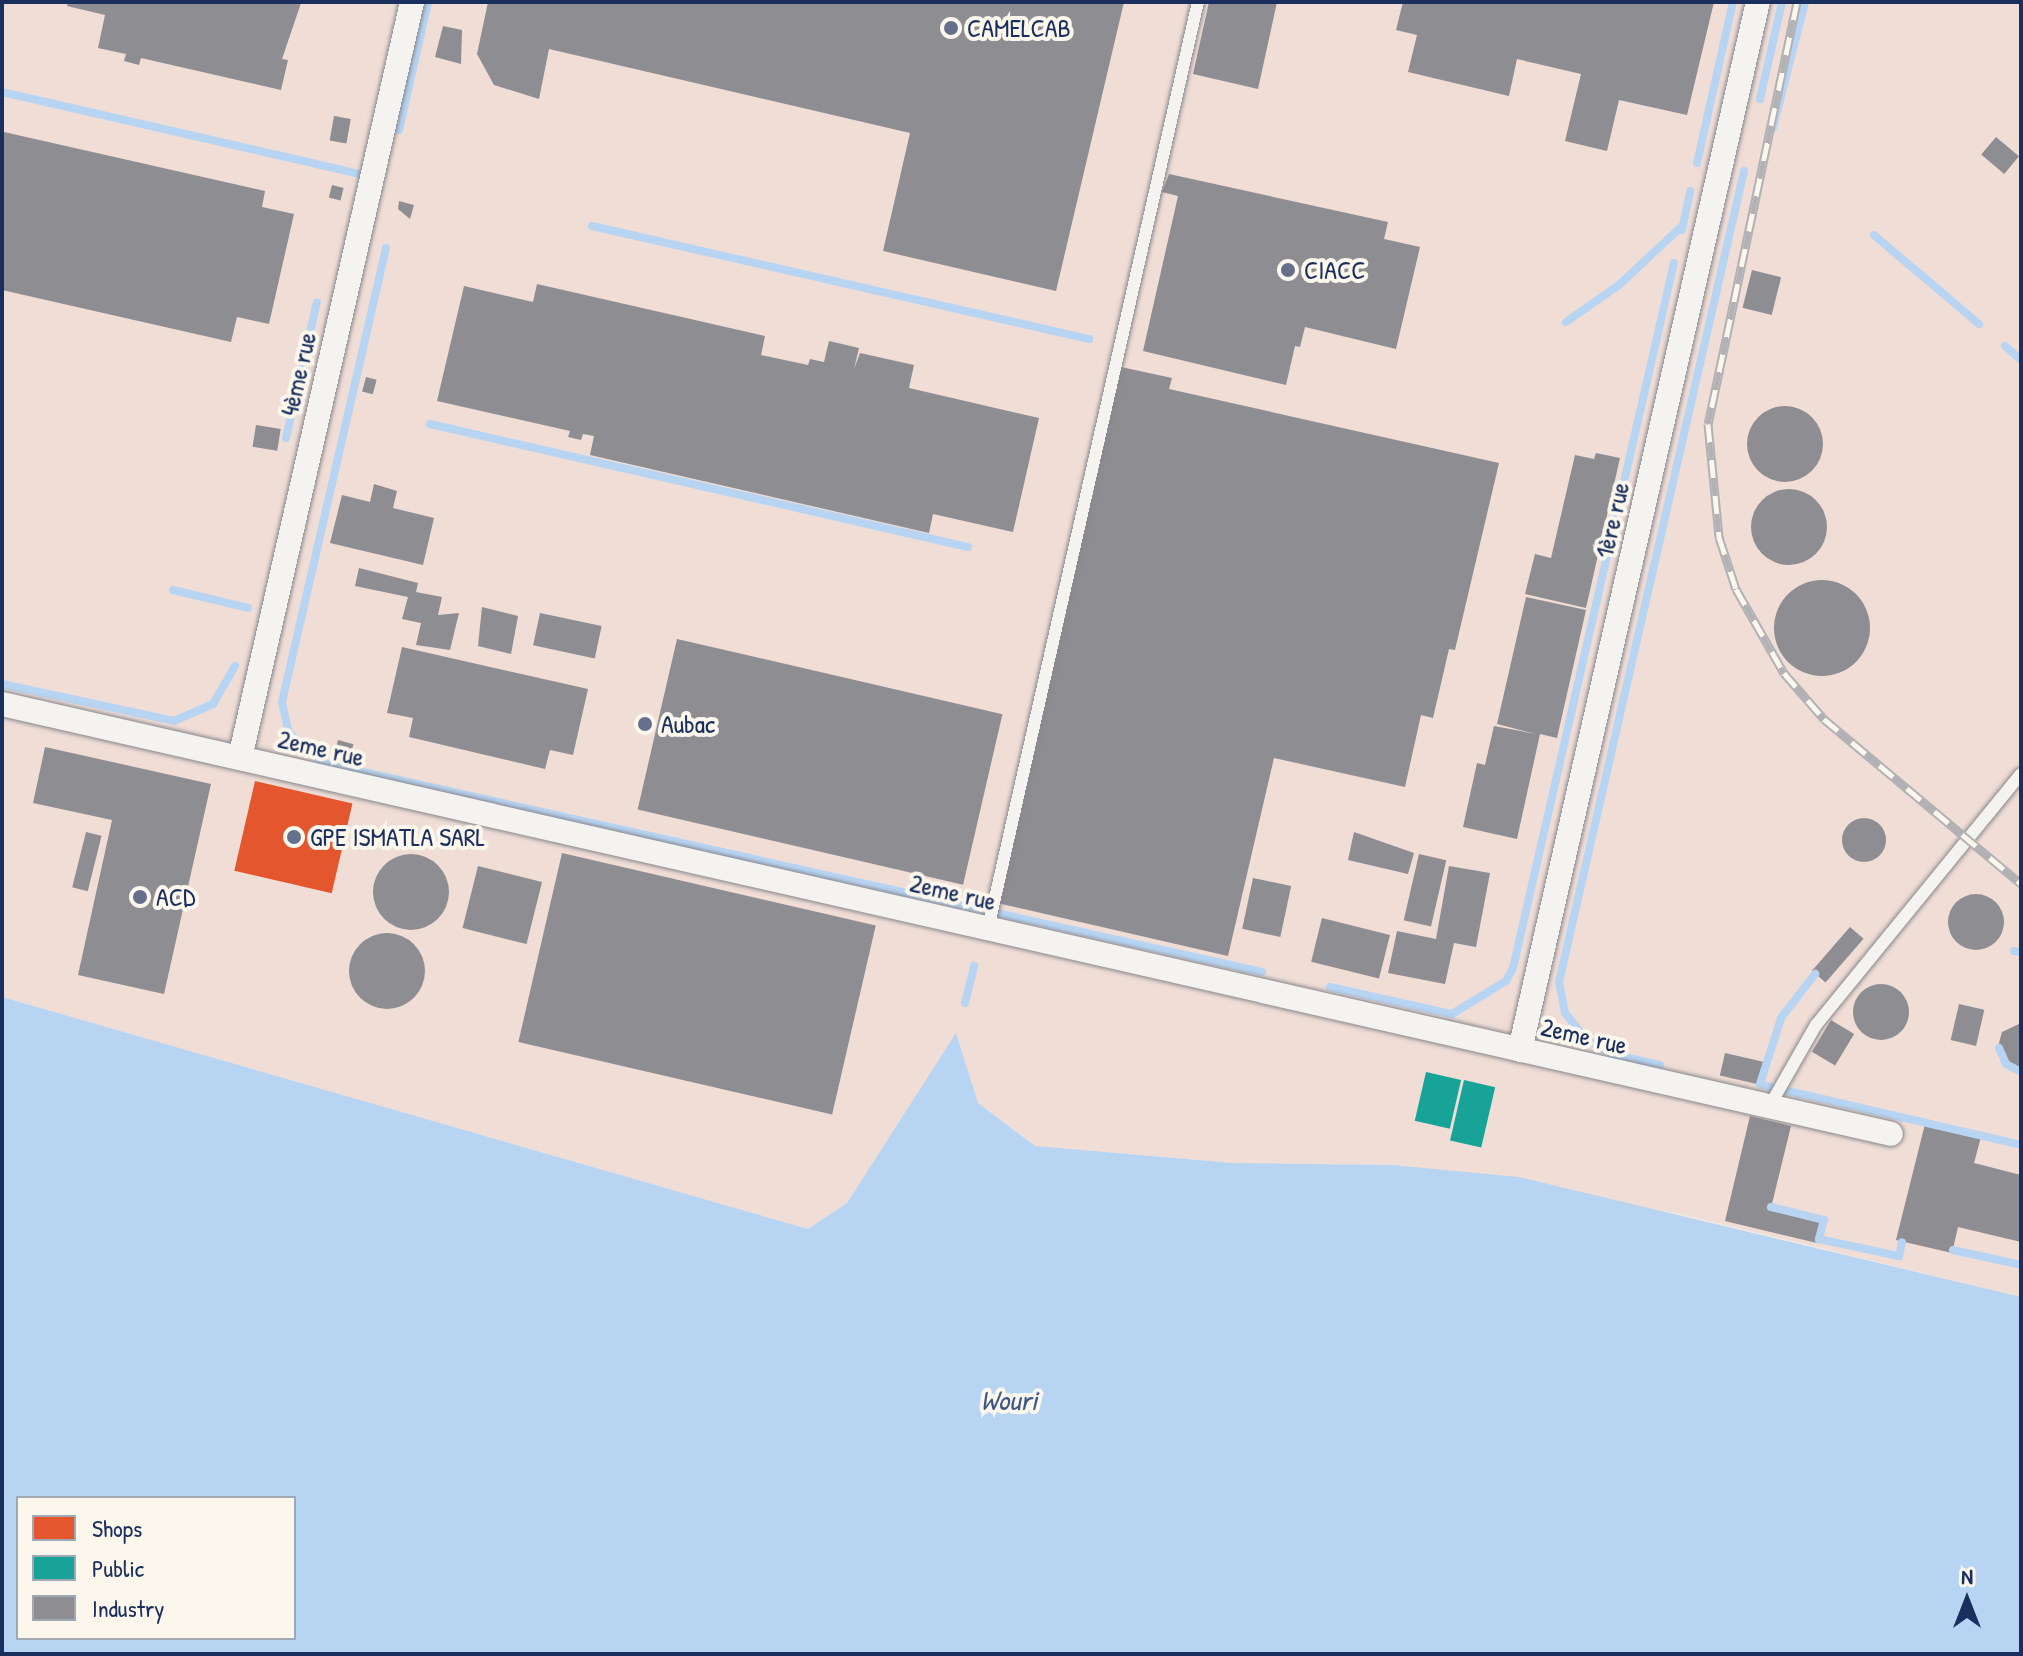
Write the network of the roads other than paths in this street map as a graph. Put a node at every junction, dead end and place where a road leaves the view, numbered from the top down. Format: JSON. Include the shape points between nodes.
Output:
{"nodes":[{"id":1,"x":412,"y":2,"type":"edge"},
{"id":2,"x":1198,"y":2,"type":"edge"},
{"id":3,"x":1758,"y":2,"type":"edge"},
{"id":4,"x":2,"y":704,"type":"edge"},
{"id":5,"x":240,"y":758,"type":"junction"},
{"id":6,"x":2021,"y":774,"type":"edge"},
{"id":7,"x":988,"y":929,"type":"junction"},
{"id":8,"x":1520,"y":1050,"type":"junction"},
{"id":9,"x":1769,"y":1107,"type":"junction"},
{"id":10,"x":1891,"y":1134,"type":"dead end"}],
"edges":[{"from":1,"to":5,"type":"street","name":"4ème rue"},
{"from":2,"to":7,"type":"lane"},
{"from":3,"to":8,"type":"street","name":"1ère rue"},
{"from":4,"to":5,"type":"street","name":"2eme rue"},
{"from":5,"to":7,"type":"street","name":"2eme rue"},
{"from":6,"to":9,"type":"lane","via":[[1816,1025]]},
{"from":7,"to":8,"type":"street","name":"2eme rue"},
{"from":8,"to":9,"type":"street","name":"2eme rue"},
{"from":9,"to":10,"type":"street","name":"2eme rue"}]}
